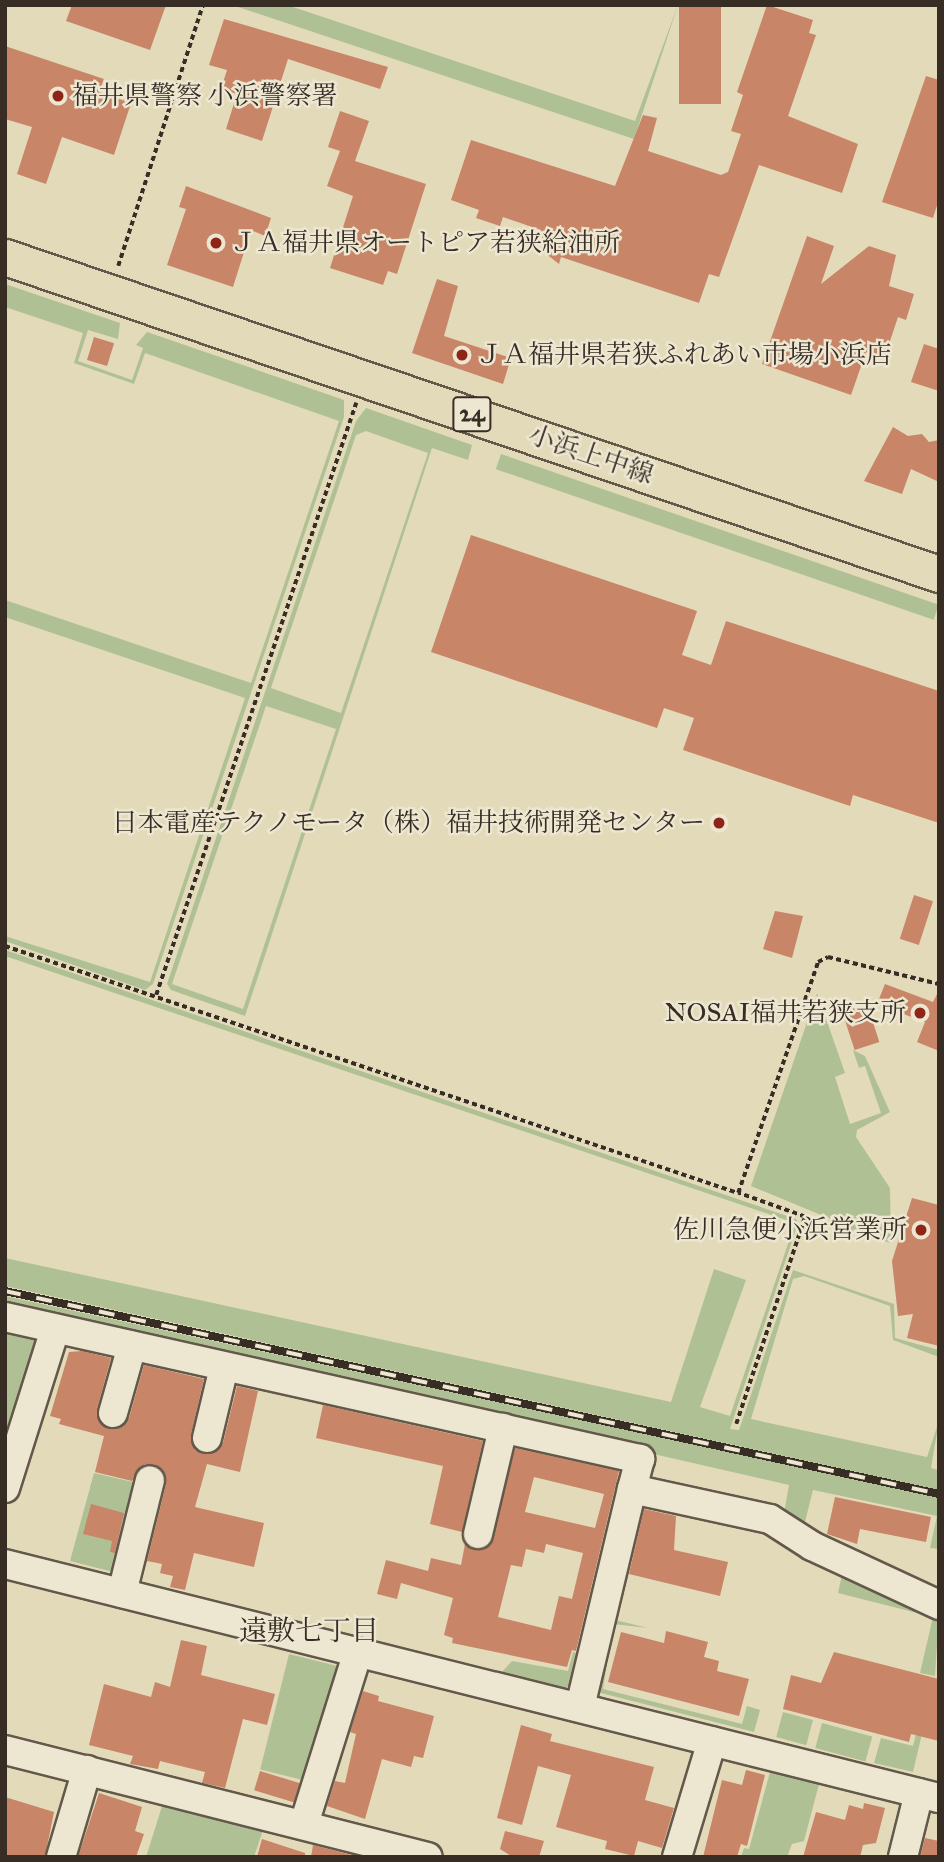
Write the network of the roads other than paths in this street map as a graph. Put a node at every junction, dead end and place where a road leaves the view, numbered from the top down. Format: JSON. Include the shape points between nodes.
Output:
{"nodes":[{"id":1,"x":5,"y":257,"type":"edge"},
{"id":2,"x":939,"y":574,"type":"edge"},
{"id":3,"x":5,"y":1317,"type":"edge"},
{"id":4,"x":55,"y":1329,"type":"junction"},
{"id":5,"x":131,"y":1346,"type":"junction"},
{"id":6,"x":224,"y":1367,"type":"junction"},
{"id":7,"x":113,"y":1413,"type":"dead end"},
{"id":8,"x":503,"y":1428,"type":"junction"},
{"id":9,"x":207,"y":1438,"type":"dead end"},
{"id":10,"x":150,"y":1480,"type":"dead end"},
{"id":11,"x":5,"y":1488,"type":"edge"},
{"id":12,"x":632,"y":1489,"type":"junction"},
{"id":13,"x":478,"y":1534,"type":"dead end"},
{"id":14,"x":5,"y":1563,"type":"edge"},
{"id":15,"x":122,"y":1592,"type":"junction"},
{"id":16,"x":939,"y":1605,"type":"edge"},
{"id":17,"x":358,"y":1652,"type":"junction"},
{"id":18,"x":580,"y":1707,"type":"junction"},
{"id":19,"x":712,"y":1741,"type":"junction"},
{"id":20,"x":5,"y":1750,"type":"edge"},
{"id":21,"x":87,"y":1770,"type":"junction"},
{"id":22,"x":929,"y":1795,"type":"edge"},
{"id":23,"x":303,"y":1824,"type":"junction"},
{"id":24,"x":61,"y":1857,"type":"edge"},
{"id":25,"x":428,"y":1857,"type":"edge"},
{"id":26,"x":677,"y":1857,"type":"edge"},
{"id":27,"x":903,"y":1857,"type":"edge"}],
"edges":[{"from":1,"to":2,"type":"main road","name":"小浜上中線","number":"24"},
{"from":3,"to":4,"type":"street"},
{"from":4,"to":5,"type":"street"},
{"from":4,"to":11,"type":"street"},
{"from":5,"to":6,"type":"street"},
{"from":5,"to":7,"type":"street"},
{"from":6,"to":8,"type":"street"},
{"from":6,"to":9,"type":"street"},
{"from":8,"to":12,"type":"street","via":[[640,1459]]},
{"from":8,"to":13,"type":"street"},
{"from":10,"to":15,"type":"street"},
{"from":12,"to":16,"type":"street","via":[[771,1519],[812,1546]]},
{"from":12,"to":18,"type":"street"},
{"from":14,"to":15,"type":"street"},
{"from":15,"to":17,"type":"street"},
{"from":17,"to":18,"type":"street"},
{"from":17,"to":23,"type":"street"},
{"from":18,"to":19,"type":"street"},
{"from":19,"to":22,"type":"street"},
{"from":19,"to":26,"type":"street"},
{"from":20,"to":21,"type":"street"},
{"from":21,"to":23,"type":"street"},
{"from":21,"to":24,"type":"street"},
{"from":22,"to":27,"type":"street"},
{"from":23,"to":25,"type":"street"}]}
